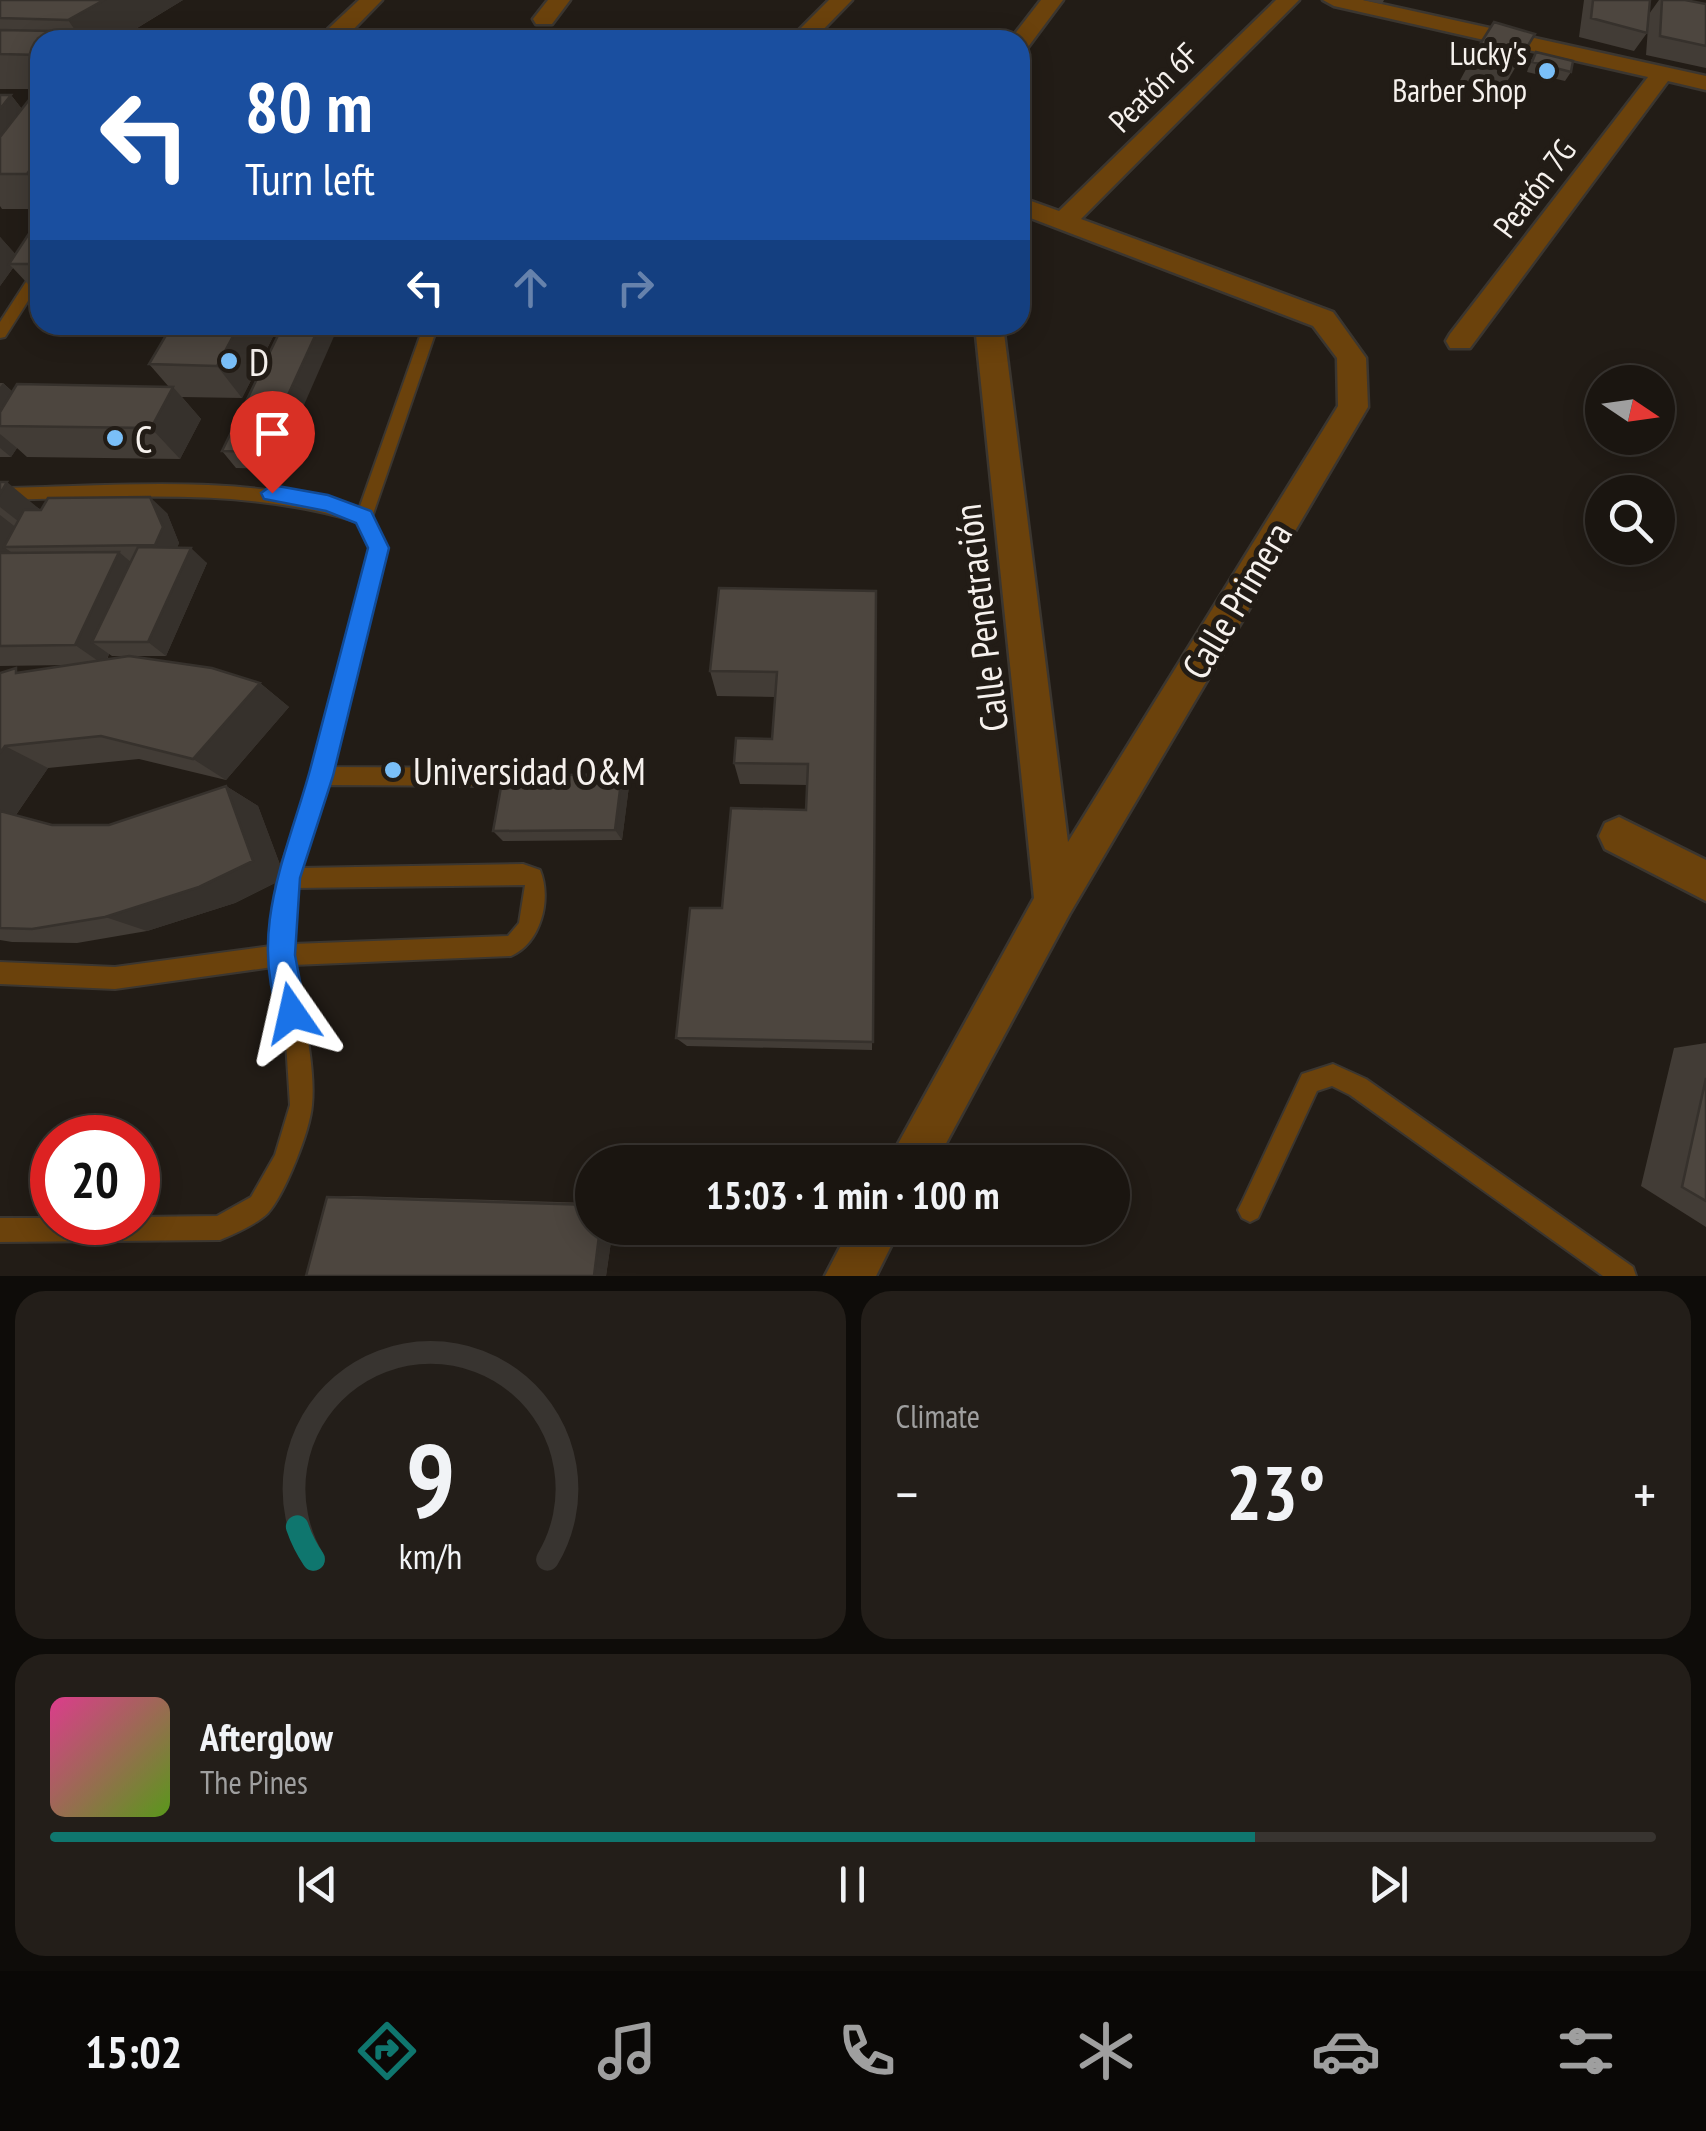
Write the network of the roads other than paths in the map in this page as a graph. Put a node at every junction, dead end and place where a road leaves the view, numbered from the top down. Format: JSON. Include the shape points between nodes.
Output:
{"nodes":[{"id":1,"x":372,"y":0,"type":"edge"},
{"id":2,"x":558,"y":0,"type":"edge"},
{"id":3,"x":841,"y":0,"type":"edge"},
{"id":4,"x":1052,"y":0,"type":"edge"},
{"id":5,"x":1288,"y":0,"type":"edge"},
{"id":6,"x":1334,"y":0,"type":"edge"},
{"id":7,"x":544,"y":19,"type":"dead end"},
{"id":8,"x":340,"y":30,"type":"edge"},
{"id":9,"x":810,"y":30,"type":"edge"},
{"id":10,"x":1029,"y":30,"type":"edge"},
{"id":11,"x":1661,"y":75,"type":"junction"},
{"id":12,"x":1706,"y":84,"type":"edge"},
{"id":13,"x":1030,"y":208,"type":"edge"},
{"id":14,"x":1064,"y":220,"type":"junction"},
{"id":15,"x":30,"y":286,"type":"edge"},
{"id":16,"x":0,"y":333,"type":"edge"},
{"id":17,"x":428,"y":335,"type":"edge"},
{"id":18,"x":990,"y":335,"type":"edge"},
{"id":19,"x":1460,"y":341,"type":"dead end"},
{"id":20,"x":0,"y":494,"type":"edge"},
{"id":21,"x":364,"y":517,"type":"junction"},
{"id":22,"x":320,"y":776,"type":"junction"},
{"id":23,"x":502,"y":778,"type":"edge"},
{"id":24,"x":1619,"y":836,"type":"dead end"},
{"id":25,"x":287,"y":878,"type":"junction"},
{"id":26,"x":1706,"y":880,"type":"edge"},
{"id":27,"x":1055,"y":900,"type":"junction"},
{"id":28,"x":281,"y":955,"type":"junction"},
{"id":29,"x":0,"y":973,"type":"edge"},
{"id":30,"x":921,"y":1145,"type":"edge"},
{"id":31,"x":1250,"y":1210,"type":"dead end"},
{"id":32,"x":0,"y":1230,"type":"edge"},
{"id":33,"x":866,"y":1245,"type":"edge"},
{"id":34,"x":849,"y":1276,"type":"edge"},
{"id":35,"x":1624,"y":1276,"type":"edge"}],
"edges":[{"from":1,"to":8,"type":"street"},
{"from":2,"to":7,"type":"street"},
{"from":3,"to":9,"type":"street"},
{"from":4,"to":10,"type":"street"},
{"from":5,"to":14,"type":"street","name":"Peatón 6F"},
{"from":6,"to":11,"type":"street"},
{"from":11,"to":12,"type":"street"},
{"from":11,"to":19,"type":"street","name":"Peatón 7G"},
{"from":13,"to":14,"type":"street","name":"Calle Primera"},
{"from":14,"to":27,"type":"street","name":"Calle Primera","via":[[1323,319],[1348,344],[1357,374],[1353,407]]},
{"from":15,"to":16,"type":"lane"},
{"from":17,"to":21,"type":"lane"},
{"from":18,"to":27,"type":"street","name":"Calle Penetración"},
{"from":20,"to":21,"type":"lane","via":[[272,493]]},
{"from":21,"to":22,"type":"lane","via":[[379,548]]},
{"from":22,"to":23,"type":"lane"},
{"from":22,"to":25,"type":"lane"},
{"from":24,"to":26,"type":"street"},
{"from":25,"to":28,"type":"lane"},
{"from":25,"to":28,"type":"lane","via":[[523,874],[536,884],[528,930],[512,946]]},
{"from":27,"to":30,"type":"street","name":"Calle Primera"},
{"from":28,"to":29,"type":"lane","via":[[115,978]]},
{"from":28,"to":32,"type":"lane","via":[[301,1104],[285,1160],[259,1204],[220,1228]]},
{"from":31,"to":35,"type":"lane","via":[[1310,1082],[1332,1075]]},
{"from":33,"to":34,"type":"street"}]}
